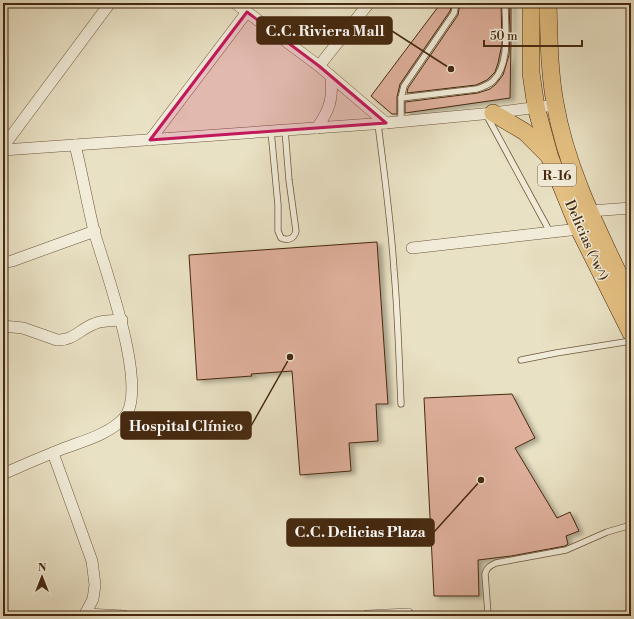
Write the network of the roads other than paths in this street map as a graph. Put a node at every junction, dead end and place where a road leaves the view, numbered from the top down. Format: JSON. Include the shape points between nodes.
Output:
{"nodes":[{"id":1,"x":110,"y":3,"type":"edge"},
{"id":2,"x":235,"y":3,"type":"edge"},
{"id":3,"x":369,"y":3,"type":"edge"},
{"id":4,"x":456,"y":3,"type":"edge"},
{"id":5,"x":505,"y":3,"type":"edge"},
{"id":6,"x":530,"y":3,"type":"edge"},
{"id":7,"x":548,"y":3,"type":"edge"},
{"id":8,"x":247,"y":12,"type":"junction"},
{"id":9,"x":319,"y":66,"type":"junction"},
{"id":10,"x":330,"y":76,"type":"junction"},
{"id":11,"x":401,"y":98,"type":"junction"},
{"id":12,"x":555,"y":105,"type":"junction"},
{"id":13,"x":536,"y":108,"type":"junction"},
{"id":14,"x":489,"y":113,"type":"junction"},
{"id":15,"x":401,"y":122,"type":"junction"},
{"id":16,"x":382,"y":124,"type":"junction"},
{"id":17,"x":317,"y":128,"type":"junction"},
{"id":18,"x":285,"y":130,"type":"junction"},
{"id":19,"x":271,"y":131,"type":"junction"},
{"id":20,"x":150,"y":140,"type":"junction"},
{"id":21,"x":76,"y":145,"type":"junction"},
{"id":22,"x":3,"y":148,"type":"edge"},
{"id":23,"x":550,"y":158,"type":"junction"},
{"id":24,"x":631,"y":208,"type":"edge"},
{"id":25,"x":590,"y":211,"type":"junction"},
{"id":26,"x":579,"y":229,"type":"junction"},
{"id":27,"x":94,"y":231,"type":"junction"},
{"id":28,"x":550,"y":232,"type":"junction"},
{"id":29,"x":412,"y":248,"type":"dead end"},
{"id":30,"x":3,"y":263,"type":"edge"},
{"id":31,"x":631,"y":300,"type":"edge"},
{"id":32,"x":122,"y":320,"type":"junction"},
{"id":33,"x":3,"y":326,"type":"edge"},
{"id":34,"x":631,"y":334,"type":"edge"},
{"id":35,"x":631,"y":341,"type":"edge"},
{"id":36,"x":521,"y":360,"type":"dead end"},
{"id":37,"x":401,"y":404,"type":"dead end"},
{"id":38,"x":52,"y":453,"type":"junction"},
{"id":39,"x":3,"y":474,"type":"edge"},
{"id":40,"x":631,"y":525,"type":"edge"},
{"id":41,"x":408,"y":614,"type":"dead end"},
{"id":42,"x":488,"y":614,"type":"dead end"},
{"id":43,"x":85,"y":615,"type":"edge"},
{"id":44,"x":124,"y":616,"type":"edge"},
{"id":45,"x":367,"y":616,"type":"edge"},
{"id":46,"x":388,"y":616,"type":"edge"}],
"edges":[{"from":1,"to":22,"type":"street"},
{"from":2,"to":8,"type":"street"},
{"from":3,"to":9,"type":"street"},
{"from":4,"to":11,"type":"lane","via":[[454,13],[404,86]]},
{"from":5,"to":11,"type":"lane","via":[[506,47],[500,72],[494,80],[477,89]]},
{"from":6,"to":13,"type":"main road","name":"Delicias (^w^)","number":"R-16","via":[[531,59]]},
{"from":7,"to":12,"type":"main road","name":"Delicias (^w^)","number":"R-16","via":[[550,70]]},
{"from":8,"to":9,"type":"street"},
{"from":8,"to":20,"type":"street"},
{"from":9,"to":10,"type":"street"},
{"from":10,"to":16,"type":"street"},
{"from":10,"to":17,"type":"street","via":[[330,104]]},
{"from":11,"to":15,"type":"lane"},
{"from":12,"to":13,"type":"street"},
{"from":12,"to":25,"type":"main road","name":"Delicias (^w^)","number":"R-16","via":[[568,155]]},
{"from":13,"to":14,"type":"street"},
{"from":13,"to":23,"type":"main road","name":"Delicias (^w^)","number":"R-16"},
{"from":14,"to":15,"type":"street"},
{"from":14,"to":23,"type":"main road","via":[[525,132]]},
{"from":14,"to":28,"type":"lane"},
{"from":15,"to":16,"type":"street"},
{"from":16,"to":17,"type":"street"},
{"from":16,"to":37,"type":"lane","via":[[398,324]]},
{"from":17,"to":18,"type":"street"},
{"from":18,"to":19,"type":"street"},
{"from":18,"to":19,"type":"lane","via":[[296,231],[295,236],[288,240],[281,238],[278,231]]},
{"from":19,"to":20,"type":"street"},
{"from":20,"to":21,"type":"street"},
{"from":21,"to":22,"type":"street"},
{"from":21,"to":27,"type":"street"},
{"from":23,"to":26,"type":"main road","name":"Delicias (^w^)","number":"R-16"},
{"from":24,"to":25,"type":"street"},
{"from":25,"to":31,"type":"main road","name":"Delicias (^w^)","number":"R-16"},
{"from":26,"to":28,"type":"street"},
{"from":26,"to":34,"type":"main road","name":"Delicias (^w^)","number":"R-16"},
{"from":27,"to":30,"type":"street"},
{"from":27,"to":32,"type":"street"},
{"from":28,"to":29,"type":"street"},
{"from":32,"to":33,"type":"street","via":[[93,324],[73,338],[63,340],[23,328]]},
{"from":32,"to":38,"type":"street","via":[[132,392],[125,417],[109,430]]},
{"from":35,"to":36,"type":"lane"},
{"from":38,"to":39,"type":"street"},
{"from":38,"to":43,"type":"street","via":[[92,561],[95,585],[93,600]]},
{"from":40,"to":42,"type":"lane","via":[[607,532],[566,550],[490,566],[485,574]]},
{"from":41,"to":46,"type":"street"},
{"from":43,"to":44,"type":"street"},
{"from":45,"to":46,"type":"street"}]}
